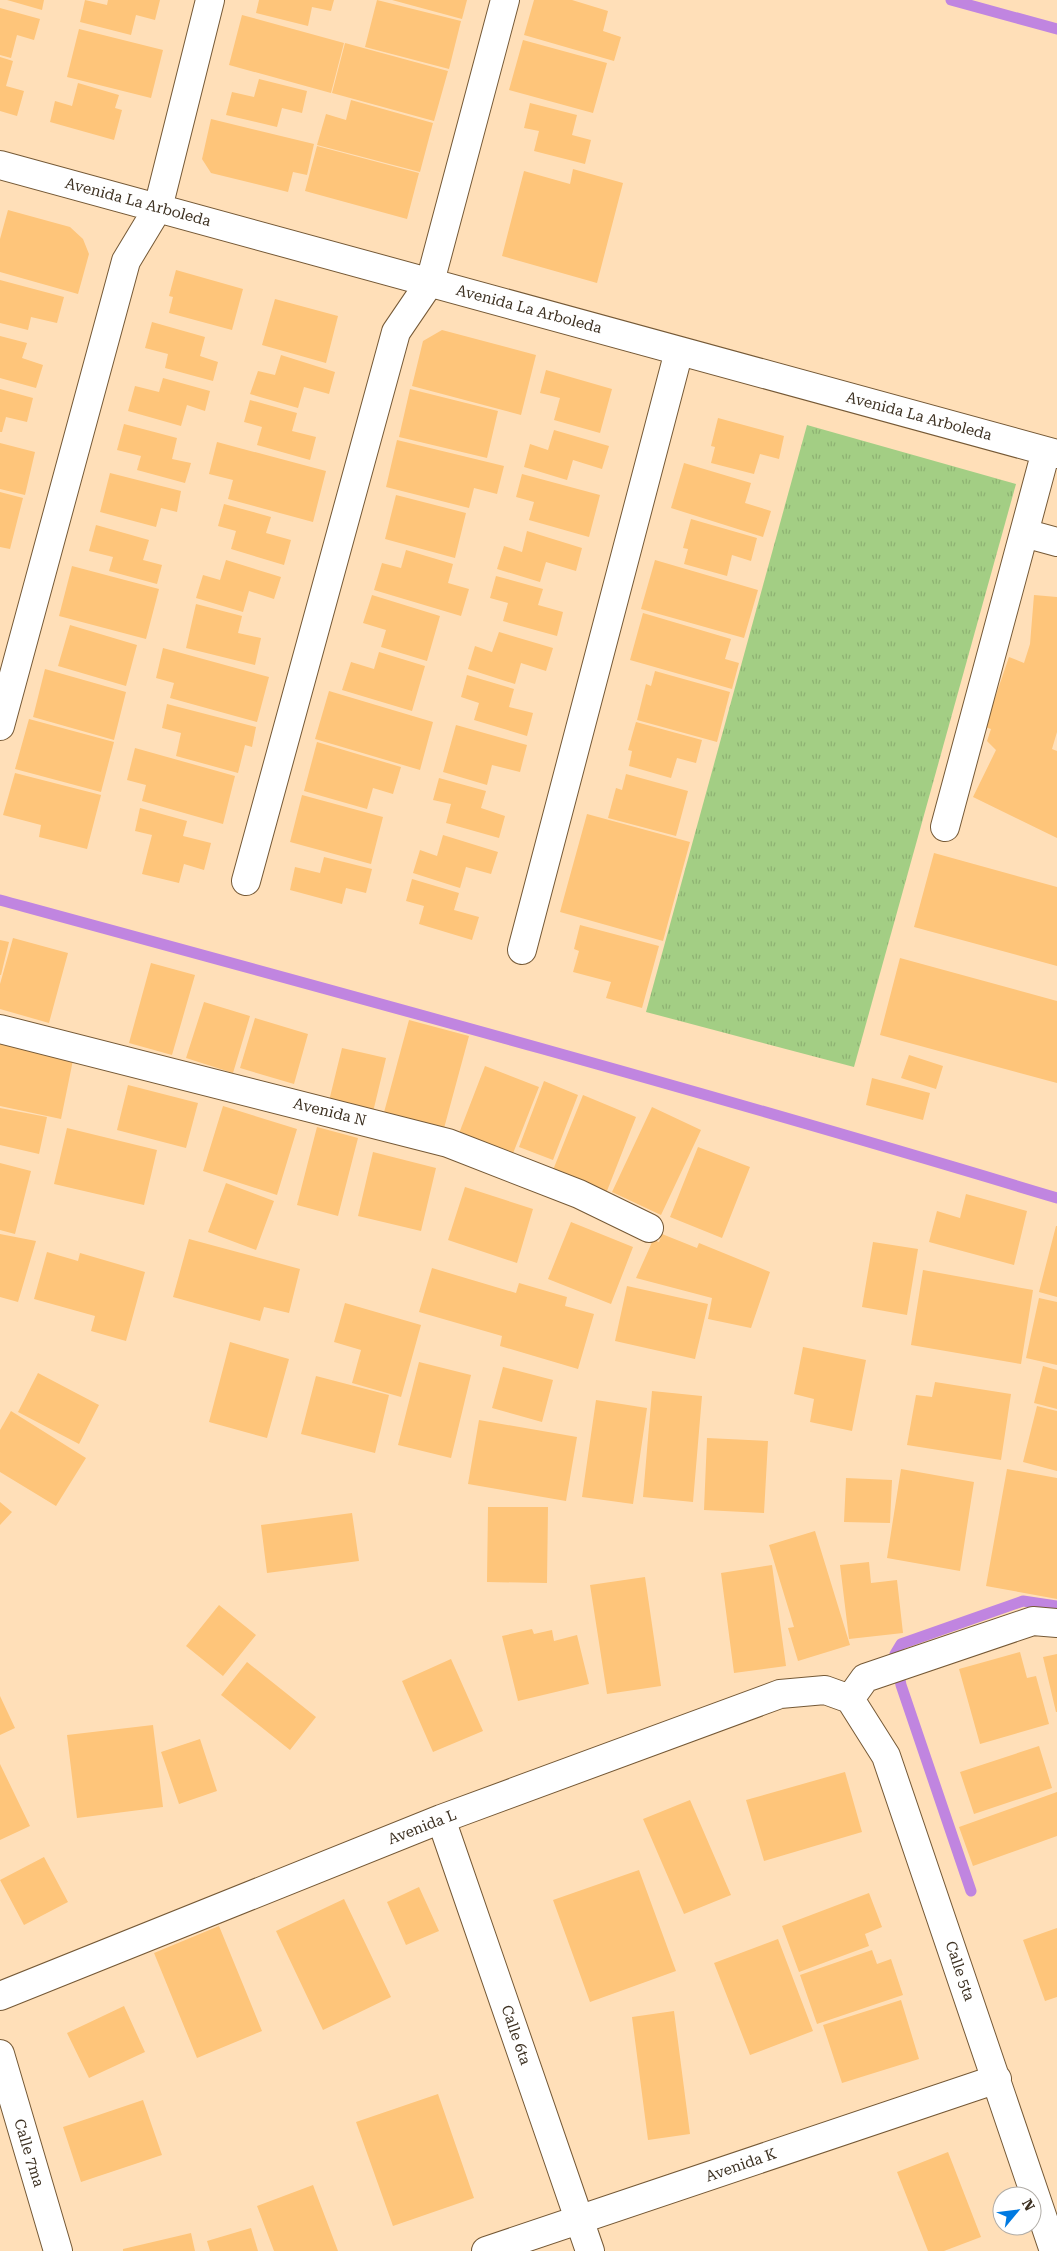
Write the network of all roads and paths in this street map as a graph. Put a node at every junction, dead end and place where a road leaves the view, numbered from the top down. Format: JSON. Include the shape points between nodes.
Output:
{"nodes":[{"id":1,"x":210,"y":0,"type":"edge"},
{"id":2,"x":505,"y":0,"type":"edge"},
{"id":3,"x":0,"y":165,"type":"edge"},
{"id":4,"x":158,"y":208,"type":"junction"},
{"id":5,"x":430,"y":282,"type":"junction"},
{"id":6,"x":679,"y":351,"type":"junction"},
{"id":7,"x":1052,"y":452,"type":"edge"},
{"id":8,"x":1024,"y":533,"type":"junction"},
{"id":9,"x":1057,"y":542,"type":"edge"},
{"id":10,"x":0,"y":726,"type":"edge"},
{"id":11,"x":945,"y":827,"type":"dead end"},
{"id":12,"x":246,"y":881,"type":"dead end"},
{"id":13,"x":522,"y":950,"type":"dead end"},
{"id":14,"x":0,"y":1029,"type":"edge"},
{"id":15,"x":650,"y":1228,"type":"dead end"},
{"id":16,"x":1057,"y":1623,"type":"edge"},
{"id":17,"x":850,"y":1699,"type":"junction"},
{"id":18,"x":442,"y":1819,"type":"junction"},
{"id":19,"x":0,"y":1996,"type":"edge"},
{"id":20,"x":0,"y":2054,"type":"edge"},
{"id":21,"x":997,"y":2079,"type":"junction"},
{"id":22,"x":580,"y":2220,"type":"junction"},
{"id":23,"x":58,"y":2251,"type":"edge"},
{"id":24,"x":486,"y":2251,"type":"edge"},
{"id":25,"x":590,"y":2251,"type":"edge"},
{"id":26,"x":1054,"y":2251,"type":"edge"}],
"edges":[{"from":1,"to":4,"type":"street"},
{"from":2,"to":5,"type":"street"},
{"from":3,"to":4,"type":"street","name":"Avenida La Arboleda"},
{"from":4,"to":5,"type":"street","name":"Avenida La Arboleda"},
{"from":4,"to":10,"type":"street","via":[[126,261]]},
{"from":5,"to":6,"type":"street","name":"Avenida La Arboleda"},
{"from":5,"to":12,"type":"street","via":[[396,332]]},
{"from":6,"to":7,"type":"street","name":"Avenida La Arboleda"},
{"from":6,"to":13,"type":"street"},
{"from":7,"to":8,"type":"street"},
{"from":8,"to":9,"type":"street"},
{"from":8,"to":11,"type":"street"},
{"from":14,"to":15,"type":"street","name":"Avenida N","via":[[448,1143],[579,1194]]},
{"from":16,"to":17,"type":"street","via":[[1033,1621],[865,1678]]},
{"from":17,"to":18,"type":"street","name":"Avenida L","via":[[825,1690],[780,1694]]},
{"from":17,"to":21,"type":"street","name":"Calle 5ta","via":[[886,1756]]},
{"from":18,"to":19,"type":"street","name":"Avenida L"},
{"from":18,"to":22,"type":"street","name":"Calle 6ta"},
{"from":20,"to":23,"type":"street","name":"Calle 7ma"},
{"from":21,"to":22,"type":"street","name":"Avenida K"},
{"from":21,"to":26,"type":"street","name":"Calle 5ta"},
{"from":22,"to":24,"type":"street","name":"Avenida K"},
{"from":22,"to":25,"type":"street","name":"Calle 6ta"}]}
